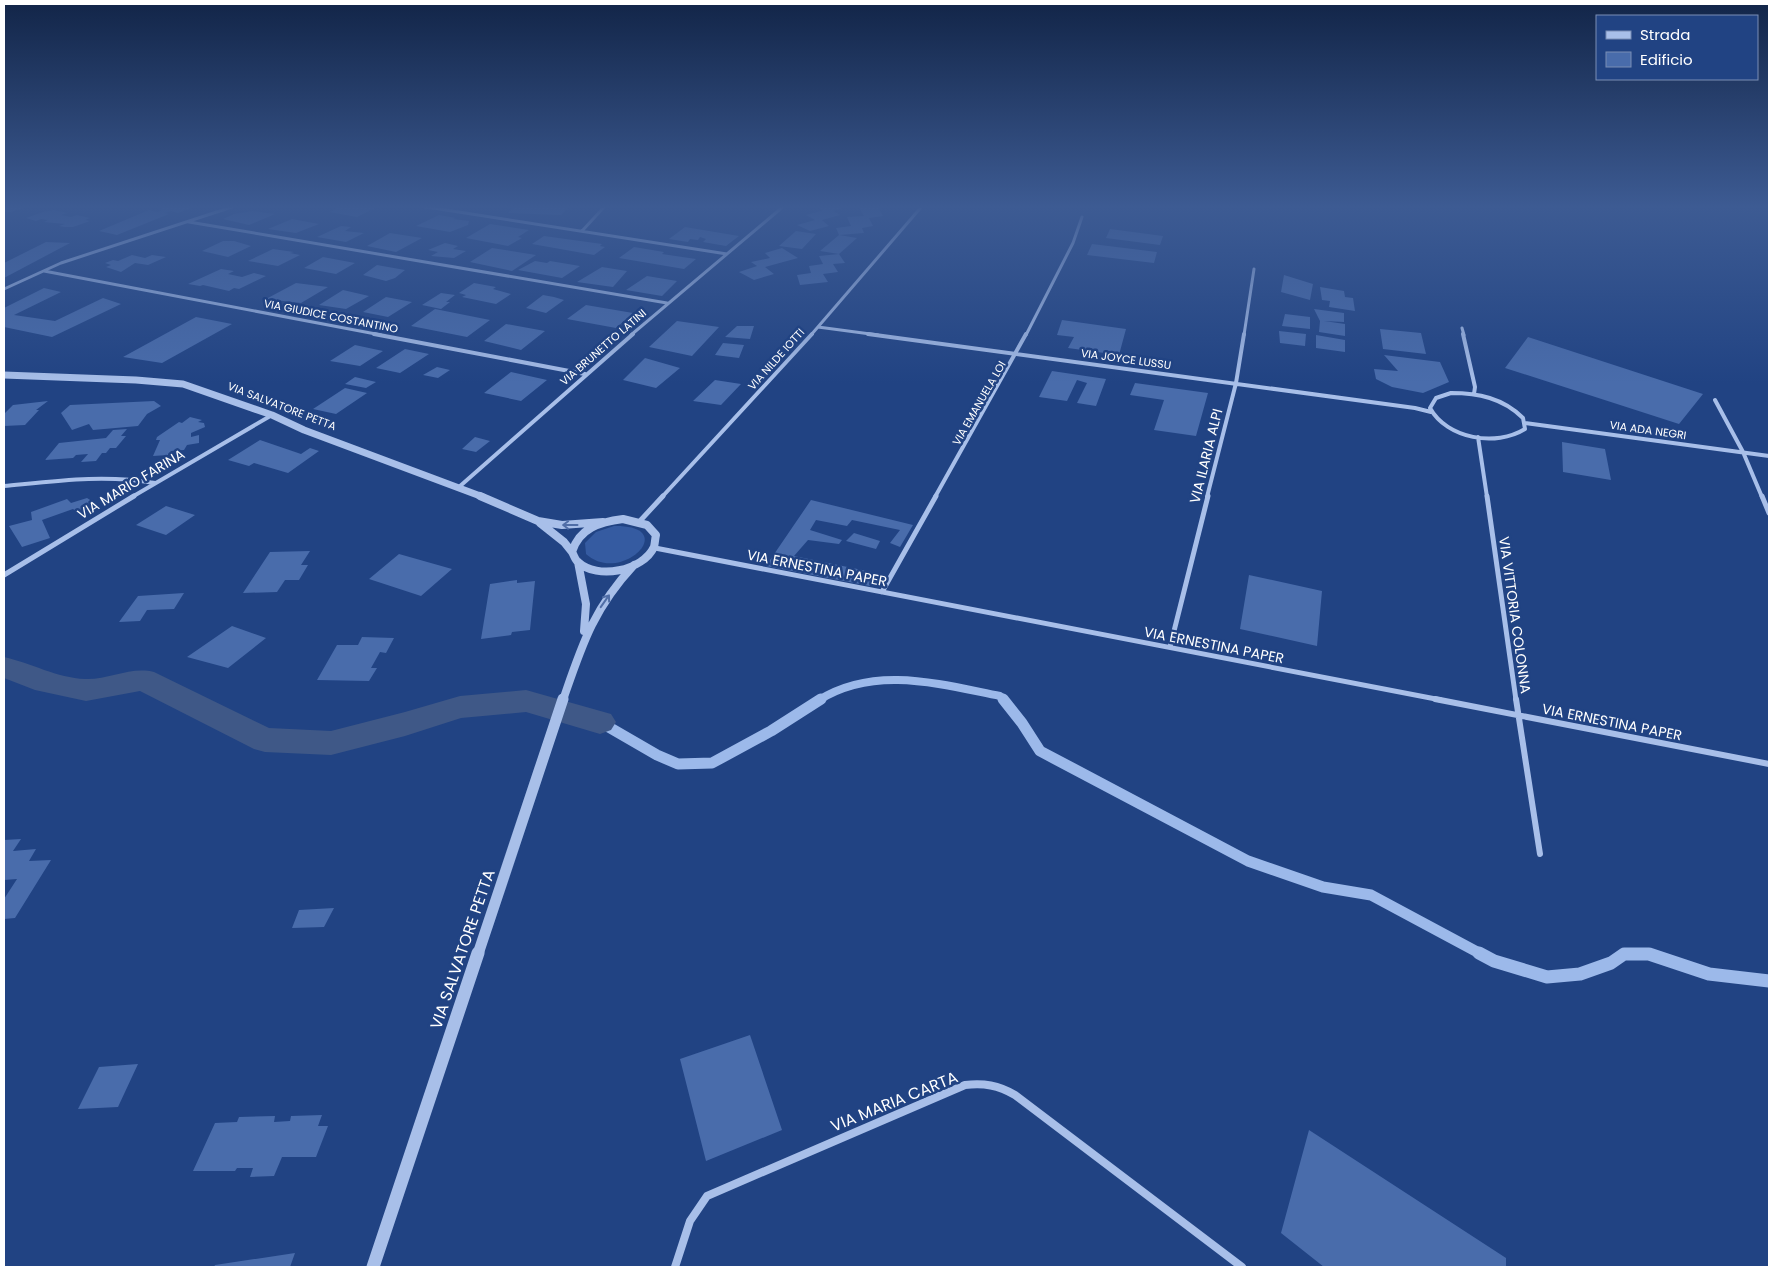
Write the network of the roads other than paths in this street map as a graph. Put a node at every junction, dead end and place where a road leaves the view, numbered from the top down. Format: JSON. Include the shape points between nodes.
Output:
{"nodes":[{"id":1,"x":58,"y":264,"type":"edge"},
{"id":2,"x":439,"y":264,"type":"edge"},
{"id":3,"x":714,"y":264,"type":"edge"},
{"id":4,"x":872,"y":264,"type":"edge"},
{"id":5,"x":1062,"y":264,"type":"edge"},
{"id":6,"x":1254,"y":269,"type":"dead end"},
{"id":7,"x":44,"y":271,"type":"junction"},
{"id":8,"x":4,"y":289,"type":"edge"},
{"id":9,"x":667,"y":303,"type":"junction"},
{"id":10,"x":818,"y":327,"type":"junction"},
{"id":11,"x":1462,"y":328,"type":"dead end"},
{"id":12,"x":1017,"y":353,"type":"junction"},
{"id":13,"x":585,"y":374,"type":"junction"},
{"id":14,"x":4,"y":376,"type":"edge"},
{"id":15,"x":1236,"y":383,"type":"junction"},
{"id":16,"x":1474,"y":394,"type":"junction"},
{"id":17,"x":1715,"y":400,"type":"dead end"},
{"id":18,"x":1431,"y":412,"type":"junction"},
{"id":19,"x":272,"y":415,"type":"junction"},
{"id":20,"x":1525,"y":423,"type":"junction"},
{"id":21,"x":1478,"y":437,"type":"junction"},
{"id":22,"x":1743,"y":452,"type":"junction"},
{"id":23,"x":1769,"y":456,"type":"edge"},
{"id":24,"x":155,"y":483,"type":"junction"},
{"id":25,"x":4,"y":486,"type":"edge"},
{"id":26,"x":460,"y":487,"type":"junction"},
{"id":27,"x":1769,"y":513,"type":"edge"},
{"id":28,"x":538,"y":521,"type":"junction"},
{"id":29,"x":603,"y":522,"type":"junction"},
{"id":30,"x":639,"y":522,"type":"junction"},
{"id":31,"x":655,"y":548,"type":"junction"},
{"id":32,"x":572,"y":552,"type":"junction"},
{"id":33,"x":578,"y":562,"type":"junction"},
{"id":34,"x":634,"y":565,"type":"junction"},
{"id":35,"x":4,"y":575,"type":"edge"},
{"id":36,"x":882,"y":592,"type":"junction"},
{"id":37,"x":583,"y":641,"type":"junction"},
{"id":38,"x":1170,"y":647,"type":"junction"},
{"id":39,"x":1518,"y":716,"type":"junction"},
{"id":40,"x":1769,"y":764,"type":"edge"},
{"id":41,"x":1540,"y":854,"type":"dead end"},
{"id":42,"x":372,"y":1267,"type":"edge"},
{"id":43,"x":675,"y":1267,"type":"edge"},
{"id":44,"x":1242,"y":1267,"type":"edge"}],
"edges":[{"from":1,"to":7,"type":"street"},
{"from":2,"to":9,"type":"street"},
{"from":3,"to":9,"type":"street","name":"VIA BRUNETTO LATINI"},
{"from":4,"to":10,"type":"street","name":"VIA NILDE IOTTI"},
{"from":5,"to":12,"type":"street","name":"VIA EMANUELA LOI"},
{"from":6,"to":15,"type":"street","name":"VIA ILARIA ALPI"},
{"from":7,"to":8,"type":"street"},
{"from":7,"to":13,"type":"street","name":"VIA GIUDICE COSTANTINO"},
{"from":9,"to":13,"type":"street","name":"VIA BRUNETTO LATINI"},
{"from":10,"to":12,"type":"street","name":"VIA JOYCE LUSSU"},
{"from":10,"to":30,"type":"street","name":"VIA NILDE IOTTI"},
{"from":11,"to":16,"type":"street"},
{"from":12,"to":15,"type":"street","name":"VIA JOYCE LUSSU"},
{"from":12,"to":36,"type":"street","name":"VIA EMANUELA LOI"},
{"from":13,"to":26,"type":"street","name":"VIA BRUNETTO LATINI"},
{"from":14,"to":19,"type":"street","name":"VIA SALVATORE PETTA","via":[[183,384]]},
{"from":15,"to":18,"type":"street","name":"VIA JOYCE LUSSU"},
{"from":15,"to":38,"type":"street","name":"VIA ILARIA ALPI"},
{"from":16,"to":18,"type":"street","via":[[1441,395],[1432,401]]},
{"from":16,"to":20,"type":"street","via":[[1504,403]]},
{"from":17,"to":22,"type":"street"},
{"from":18,"to":21,"type":"street","via":[[1448,427]]},
{"from":19,"to":24,"type":"street","name":"VIA MARIO FARINA"},
{"from":19,"to":26,"type":"street","name":"VIA SALVATORE PETTA","via":[[304,430]]},
{"from":20,"to":21,"type":"street","via":[[1524,429],[1505,439]]},
{"from":20,"to":22,"type":"street","name":"VIA ADA NEGRI"},
{"from":21,"to":39,"type":"street","name":"VIA VITTORIA COLONNA"},
{"from":22,"to":23,"type":"street","name":"VIA ADA NEGRI"},
{"from":22,"to":27,"type":"street"},
{"from":24,"to":25,"type":"street","via":[[118,478]]},
{"from":24,"to":35,"type":"street","name":"VIA MARIO FARINA"},
{"from":26,"to":28,"type":"street","name":"VIA SALVATORE PETTA"},
{"from":29,"to":28,"type":"street","name":"VIA SALVATORE PETTA","one_way":true,"via":[[562,525]]},
{"from":28,"to":32,"type":"street","name":"VIA SALVATORE PETTA"},
{"from":29,"to":30,"type":"street","via":[[623,519]]},
{"from":29,"to":32,"type":"street","via":[[580,534]]},
{"from":30,"to":31,"type":"street","via":[[656,535]]},
{"from":31,"to":34,"type":"street"},
{"from":31,"to":36,"type":"street","name":"VIA ERNESTINA PAPER"},
{"from":32,"to":33,"type":"street"},
{"from":33,"to":34,"type":"street","via":[[588,568],[606,571]]},
{"from":33,"to":37,"type":"street","name":"VIA SALVATORE PETTA","via":[[586,604]]},
{"from":37,"to":34,"type":"street","name":"VIA SALVATORE PETTA","one_way":true,"via":[[594,615]]},
{"from":36,"to":38,"type":"street","name":"VIA ERNESTINA PAPER"},
{"from":37,"to":42,"type":"street","name":"VIA SALVATORE PETTA"},
{"from":38,"to":39,"type":"street","name":"VIA ERNESTINA PAPER"},
{"from":39,"to":40,"type":"street","name":"VIA ERNESTINA PAPER"},
{"from":39,"to":41,"type":"street","name":"VIA VITTORIA COLONNA"},
{"from":43,"to":44,"type":"street","name":"VIA MARIA CARTA","via":[[694,1209],[707,1196],[965,1085],[982,1083],[999,1085],[1014,1095]]}]}
